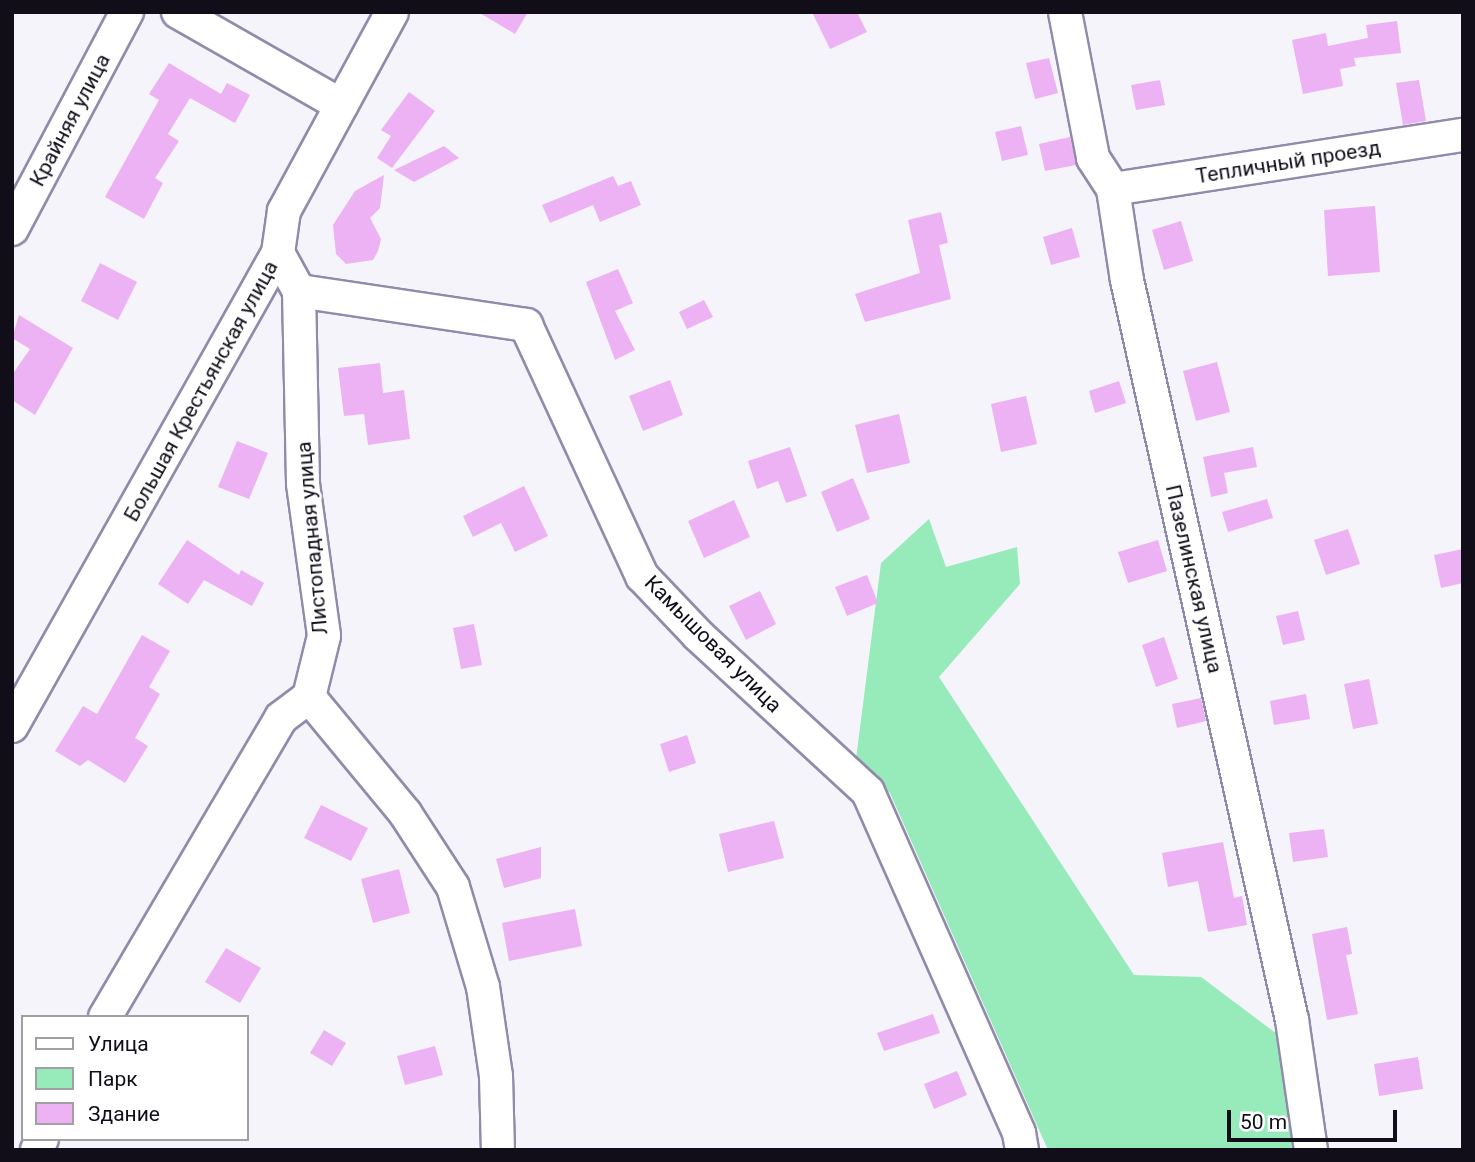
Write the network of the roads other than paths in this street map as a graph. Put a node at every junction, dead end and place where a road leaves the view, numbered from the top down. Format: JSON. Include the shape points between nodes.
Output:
{"nodes":[{"id":1,"x":127,"y":12,"type":"edge"},
{"id":2,"x":178,"y":12,"type":"edge"},
{"id":3,"x":392,"y":12,"type":"edge"},
{"id":4,"x":1065,"y":12,"type":"edge"},
{"id":5,"x":341,"y":104,"type":"junction"},
{"id":6,"x":1463,"y":135,"type":"edge"},
{"id":7,"x":1112,"y":189,"type":"junction"},
{"id":8,"x":12,"y":229,"type":"edge"},
{"id":9,"x":278,"y":253,"type":"junction"},
{"id":10,"x":299,"y":291,"type":"junction"},
{"id":11,"x":309,"y":697,"type":"junction"},
{"id":12,"x":12,"y":726,"type":"edge"},
{"id":13,"x":106,"y":1015,"type":"edge"},
{"id":14,"x":498,"y":1150,"type":"edge"},
{"id":15,"x":1021,"y":1150,"type":"edge"},
{"id":16,"x":1311,"y":1150,"type":"edge"}],
"edges":[{"from":1,"to":8,"type":"street","name":"Крайняя улица"},
{"from":2,"to":5,"type":"street"},
{"from":3,"to":5,"type":"street","name":"Большая Крестьянская улица"},
{"from":4,"to":7,"type":"street","name":"Пазелинская улица","via":[[1093,158]]},
{"from":5,"to":9,"type":"street","name":"Большая Крестьянская улица","via":[[284,211]]},
{"from":6,"to":7,"type":"street","name":"Тепличный проезд"},
{"from":7,"to":16,"type":"street","name":"Пазелинская улица","via":[[1126,280],[1292,1020]]},
{"from":9,"to":10,"type":"street","name":"Листопадная улица"},
{"from":9,"to":12,"type":"street","name":"Большая Крестьянская улица"},
{"from":10,"to":11,"type":"street","name":"Листопадная улица","via":[[303,484],[324,636]]},
{"from":10,"to":15,"type":"street","name":"Камышовая улица","via":[[526,325],[642,576],[698,635],[868,792],[1019,1133]]},
{"from":11,"to":13,"type":"street","via":[[281,718]]},
{"from":11,"to":14,"type":"street","via":[[405,813],[453,887],[483,987],[496,1076]]}]}
